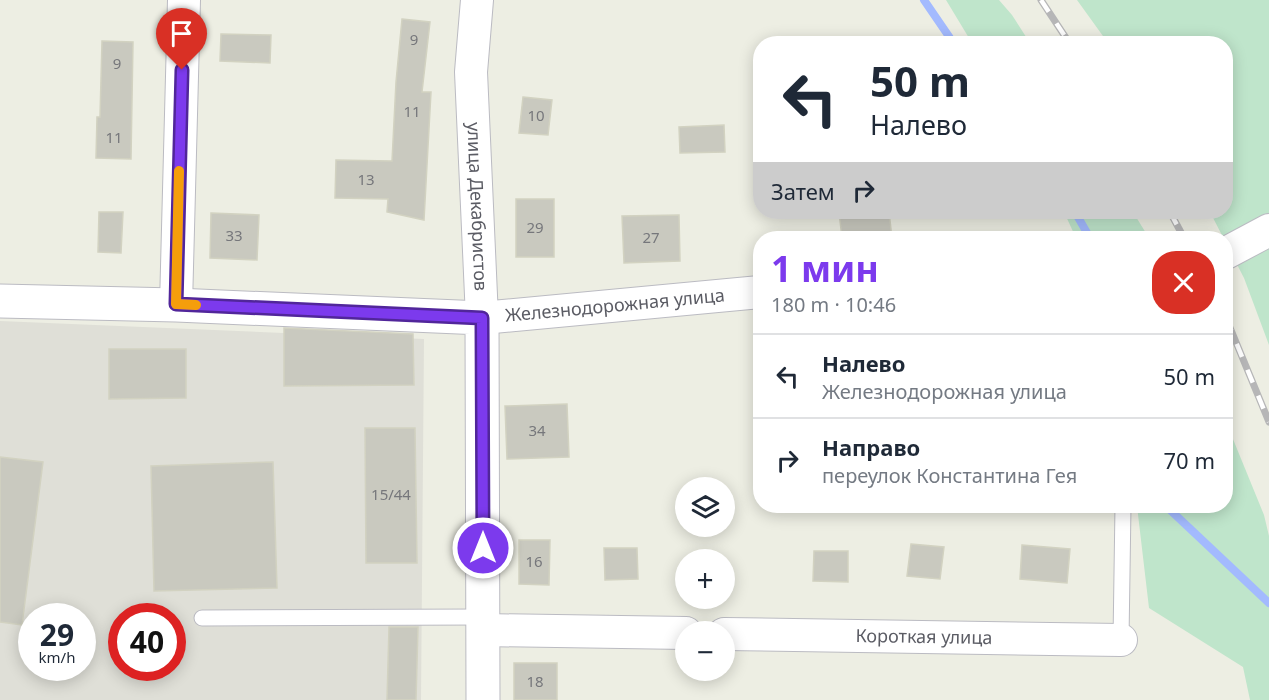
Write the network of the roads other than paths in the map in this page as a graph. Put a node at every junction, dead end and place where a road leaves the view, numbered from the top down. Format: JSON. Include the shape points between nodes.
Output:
{"nodes":[{"id":1,"x":184,"y":0,"type":"edge"},
{"id":2,"x":477,"y":0,"type":"edge"},
{"id":3,"x":1269,"y":230,"type":"edge"},
{"id":4,"x":1233,"y":249,"type":"edge"},
{"id":5,"x":753,"y":293,"type":"edge"},
{"id":6,"x":0,"y":301,"type":"edge"},
{"id":7,"x":176,"y":304,"type":"junction"},
{"id":8,"x":482,"y":318,"type":"junction"},
{"id":9,"x":1124,"y":513,"type":"edge"},
{"id":10,"x":202,"y":618,"type":"dead end"},
{"id":11,"x":483,"y":624,"type":"junction"},
{"id":12,"x":675,"y":633,"type":"edge"},
{"id":13,"x":735,"y":634,"type":"edge"},
{"id":14,"x":1121,"y":640,"type":"joint"},
{"id":15,"x":483,"y":700,"type":"edge"}],
"edges":[{"from":1,"to":7,"type":"street"},
{"from":2,"to":8,"type":"street","name":"улица Декабристов","via":[[471,72]]},
{"from":3,"to":4,"type":"street"},
{"from":5,"to":8,"type":"street","name":"Железнодорожная улица"},
{"from":6,"to":7,"type":"street","name":"Железнодорожная улица"},
{"from":7,"to":8,"type":"street","name":"Железнодорожная улица"},
{"from":8,"to":11,"type":"street","name":"улица Декабристов"},
{"from":9,"to":14,"type":"lane"},
{"from":10,"to":11,"type":"lane"},
{"from":11,"to":12,"type":"street"},
{"from":11,"to":15,"type":"street","name":"улица Декабристов"},
{"from":13,"to":14,"type":"street","name":"Короткая улица"}]}
